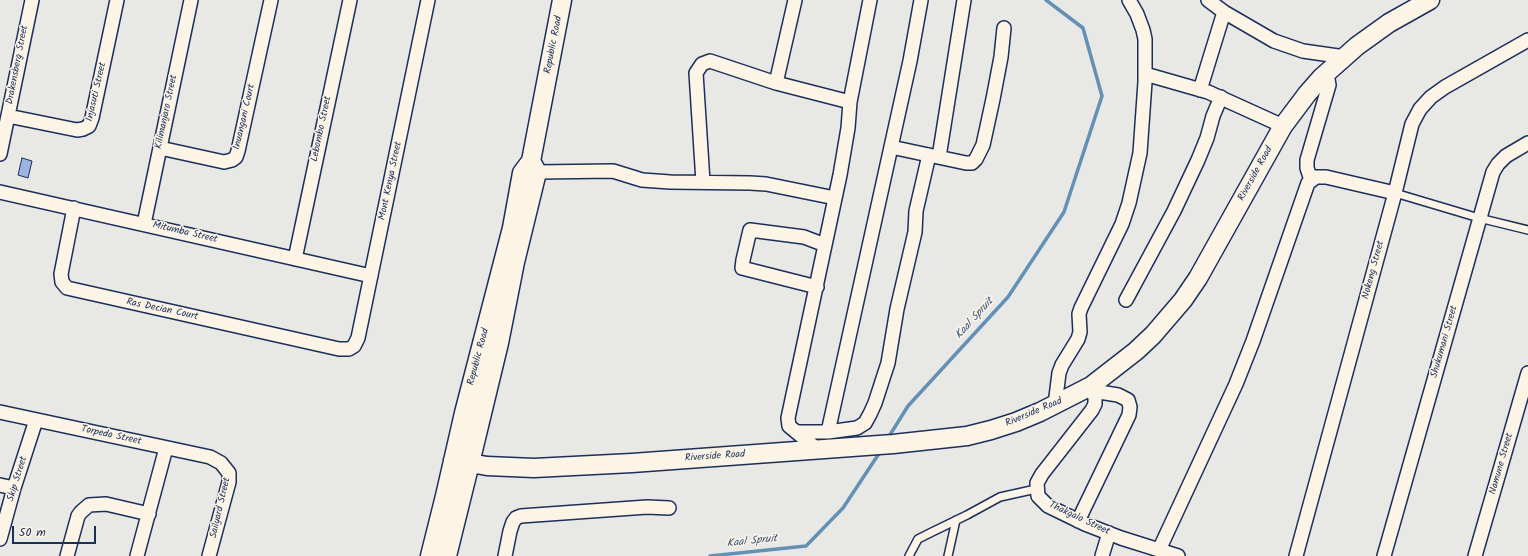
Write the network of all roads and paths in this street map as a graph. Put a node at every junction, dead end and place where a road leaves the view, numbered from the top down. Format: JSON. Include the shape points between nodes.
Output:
{"nodes":[{"id":1,"x":32,"y":0,"type":"edge"},
{"id":2,"x":116,"y":0,"type":"edge"},
{"id":3,"x":191,"y":0,"type":"edge"},
{"id":4,"x":271,"y":0,"type":"edge"},
{"id":5,"x":350,"y":0,"type":"edge"},
{"id":6,"x":428,"y":0,"type":"edge"},
{"id":7,"x":562,"y":0,"type":"edge"},
{"id":8,"x":795,"y":0,"type":"edge"},
{"id":9,"x":870,"y":0,"type":"edge"},
{"id":10,"x":921,"y":0,"type":"edge"},
{"id":11,"x":964,"y":0,"type":"edge"},
{"id":12,"x":1129,"y":0,"type":"edge"},
{"id":13,"x":1208,"y":0,"type":"edge"},
{"id":14,"x":1430,"y":0,"type":"edge"},
{"id":15,"x":1224,"y":12,"type":"junction"},
{"id":16,"x":1004,"y":28,"type":"dead end"},
{"id":17,"x":1528,"y":40,"type":"edge"},
{"id":18,"x":1345,"y":57,"type":"junction"},
{"id":19,"x":1327,"y":73,"type":"junction"},
{"id":20,"x":1145,"y":74,"type":"junction"},
{"id":21,"x":776,"y":84,"type":"junction"},
{"id":22,"x":1200,"y":90,"type":"junction"},
{"id":23,"x":1221,"y":97,"type":"junction"},
{"id":24,"x":850,"y":102,"type":"junction"},
{"id":25,"x":4,"y":115,"type":"edge"},
{"id":26,"x":1283,"y":126,"type":"junction"},
{"id":27,"x":1528,"y":143,"type":"edge"},
{"id":28,"x":891,"y":147,"type":"junction"},
{"id":29,"x":160,"y":148,"type":"junction"},
{"id":30,"x":0,"y":154,"type":"edge"},
{"id":31,"x":934,"y":156,"type":"junction"},
{"id":32,"x":534,"y":166,"type":"junction"},
{"id":33,"x":1311,"y":180,"type":"junction"},
{"id":34,"x":703,"y":182,"type":"junction"},
{"id":35,"x":0,"y":192,"type":"edge"},
{"id":36,"x":1395,"y":193,"type":"junction"},
{"id":37,"x":835,"y":198,"type":"junction"},
{"id":38,"x":74,"y":208,"type":"junction"},
{"id":39,"x":1480,"y":218,"type":"junction"},
{"id":40,"x":144,"y":224,"type":"junction"},
{"id":41,"x":1528,"y":230,"type":"edge"},
{"id":42,"x":825,"y":245,"type":"junction"},
{"id":43,"x":295,"y":259,"type":"junction"},
{"id":44,"x":371,"y":276,"type":"junction"},
{"id":45,"x":816,"y":287,"type":"junction"},
{"id":46,"x":1126,"y":300,"type":"dead end"},
{"id":47,"x":339,"y":349,"type":"joint"},
{"id":48,"x":1527,"y":377,"type":"edge"},
{"id":49,"x":1092,"y":389,"type":"junction"},
{"id":50,"x":1055,"y":405,"type":"junction"},
{"id":51,"x":0,"y":412,"type":"edge"},
{"id":52,"x":36,"y":420,"type":"junction"},
{"id":53,"x":797,"y":432,"type":"junction"},
{"id":54,"x":828,"y":432,"type":"junction"},
{"id":55,"x":166,"y":448,"type":"junction"},
{"id":56,"x":817,"y":449,"type":"junction"},
{"id":57,"x":462,"y":462,"type":"junction"},
{"id":58,"x":221,"y":463,"type":"joint"},
{"id":59,"x":0,"y":485,"type":"edge"},
{"id":60,"x":14,"y":488,"type":"junction"},
{"id":61,"x":1036,"y":489,"type":"junction"},
{"id":62,"x":669,"y":508,"type":"dead end"},
{"id":63,"x":148,"y":514,"type":"junction"},
{"id":64,"x":956,"y":520,"type":"junction"},
{"id":65,"x":1078,"y":521,"type":"junction"},
{"id":66,"x":1109,"y":533,"type":"junction"},
{"id":67,"x":0,"y":539,"type":"edge"},
{"id":68,"x":1159,"y":550,"type":"junction"},
{"id":69,"x":67,"y":556,"type":"edge"},
{"id":70,"x":137,"y":556,"type":"edge"},
{"id":71,"x":209,"y":556,"type":"edge"},
{"id":72,"x":430,"y":556,"type":"edge"},
{"id":73,"x":447,"y":556,"type":"edge"},
{"id":74,"x":505,"y":556,"type":"edge"},
{"id":75,"x":909,"y":556,"type":"edge"},
{"id":76,"x":948,"y":556,"type":"edge"},
{"id":77,"x":1102,"y":556,"type":"edge"},
{"id":78,"x":1178,"y":556,"type":"edge"},
{"id":79,"x":1296,"y":556,"type":"edge"},
{"id":80,"x":1384,"y":556,"type":"edge"},
{"id":81,"x":1475,"y":556,"type":"edge"}],
"edges":[{"from":1,"to":25,"type":"street","name":"Drakensberg Street"},
{"from":2,"to":25,"type":"street","name":"Injasuti Street","via":[[89,126],[78,130]]},
{"from":3,"to":29,"type":"street","name":"Kilimanjaro Street"},
{"from":4,"to":29,"type":"street","name":"Inuangani Court","via":[[236,157],[224,162]]},
{"from":5,"to":43,"type":"street","name":"Lebombo Street"},
{"from":6,"to":44,"type":"street","name":"Mont Kenya Street"},
{"from":7,"to":32,"type":"street","name":"Republic Road"},
{"from":8,"to":21,"type":"street"},
{"from":9,"to":24,"type":"street"},
{"from":10,"to":28,"type":"street"},
{"from":11,"to":31,"type":"street"},
{"from":12,"to":20,"type":"street","via":[[1137,14],[1145,39]]},
{"from":13,"to":15,"type":"street"},
{"from":14,"to":18,"type":"street","name":"Riverside Road","via":[[1389,24]]},
{"from":15,"to":18,"type":"street","via":[[1288,47]]},
{"from":15,"to":22,"type":"street"},
{"from":16,"to":31,"type":"street","via":[[993,99],[980,154],[972,163]]},
{"from":17,"to":36,"type":"street","name":"Nokeng Street","via":[[1445,87],[1420,109],[1412,124]]},
{"from":18,"to":19,"type":"street","name":"Riverside Road"},
{"from":19,"to":26,"type":"street","name":"Riverside Road"},
{"from":19,"to":33,"type":"street","via":[[1329,85],[1307,160]]},
{"from":20,"to":22,"type":"street"},
{"from":20,"to":50,"type":"street","via":[[1140,154],[1129,203],[1122,224],[1081,308],[1080,332],[1062,364]]},
{"from":21,"to":24,"type":"street"},
{"from":21,"to":34,"type":"street","via":[[710,61],[702,64],[696,73]]},
{"from":22,"to":23,"type":"street"},
{"from":23,"to":26,"type":"street"},
{"from":23,"to":46,"type":"street","via":[[1198,160]]},
{"from":24,"to":37,"type":"street","via":[[848,128]]},
{"from":25,"to":30,"type":"street","name":"Drakensberg Street"},
{"from":26,"to":49,"type":"street","name":"Riverside Road","via":[[1183,300],[1136,351]]},
{"from":27,"to":39,"type":"street","name":"Shukumani Street","via":[[1498,164],[1493,172]]},
{"from":28,"to":31,"type":"street"},
{"from":28,"to":54,"type":"street"},
{"from":29,"to":40,"type":"street","name":"Kilimanjaro Street"},
{"from":31,"to":54,"type":"street","via":[[916,211],[915,232],[897,309],[888,363],[875,403],[865,423],[857,428]]},
{"from":32,"to":34,"type":"street","via":[[613,171],[642,180]]},
{"from":32,"to":57,"type":"street","name":"Republic Road","via":[[522,173],[512,228],[464,413]]},
{"from":33,"to":36,"type":"street","via":[[1326,177]]},
{"from":33,"to":68,"type":"street","via":[[1305,187],[1236,384]]},
{"from":34,"to":37,"type":"street","via":[[750,182]]},
{"from":35,"to":38,"type":"street","name":"Mitumba Street"},
{"from":36,"to":39,"type":"lane"},
{"from":36,"to":79,"type":"street","name":"Nokeng Street"},
{"from":37,"to":42,"type":"street"},
{"from":38,"to":40,"type":"street","name":"Mitumba Street"},
{"from":38,"to":47,"type":"street","name":"Ras Decian Court","via":[[61,274],[62,282],[67,288]]},
{"from":39,"to":41,"type":"lane"},
{"from":39,"to":80,"type":"street","name":"Shukumani Street"},
{"from":40,"to":43,"type":"street","name":"Mitumba Street"},
{"from":42,"to":45,"type":"street"},
{"from":42,"to":45,"type":"street","via":[[804,237],[750,230],[743,260],[742,268]]},
{"from":43,"to":44,"type":"street","name":"Mitumba Street"},
{"from":44,"to":47,"type":"street","name":"Mont Kenya Street","via":[[356,344],[349,349]]},
{"from":45,"to":53,"type":"street","via":[[788,418],[789,426]]},
{"from":48,"to":81,"type":"street","name":"Namune Street"},
{"from":49,"to":50,"type":"street","name":"Riverside Road"},
{"from":49,"to":61,"type":"street","via":[[1095,404],[1092,410],[1042,474],[1036,483]]},
{"from":49,"to":65,"type":"street","via":[[1118,395],[1128,400],[1130,407],[1129,415]]},
{"from":50,"to":56,"type":"street","name":"Riverside Road","via":[[1016,422],[967,436]]},
{"from":51,"to":52,"type":"street","name":"Torpedo Street"},
{"from":52,"to":55,"type":"street","name":"Torpedo Street"},
{"from":52,"to":60,"type":"street","name":"Skip Street"},
{"from":53,"to":54,"type":"street"},
{"from":53,"to":56,"type":"street"},
{"from":55,"to":58,"type":"street","name":"Torpedo Street"},
{"from":55,"to":63,"type":"street"},
{"from":56,"to":57,"type":"street","name":"Riverside Road","via":[[534,468],[497,467]]},
{"from":57,"to":72,"type":"street","name":"Republic Road"},
{"from":57,"to":73,"type":"street","name":"Republic Road"},
{"from":58,"to":71,"type":"street","name":"Sailyard Street","via":[[230,473],[230,482]]},
{"from":59,"to":60,"type":"street"},
{"from":60,"to":67,"type":"street","name":"Skip Street"},
{"from":61,"to":64,"type":"lane","via":[[1000,497]]},
{"from":61,"to":65,"type":"street","name":"Thakgalo Street","via":[[1038,496],[1048,506]]},
{"from":62,"to":74,"type":"street","via":[[647,507],[521,516],[513,522]]},
{"from":63,"to":69,"type":"street","via":[[106,504],[89,505],[78,516]]},
{"from":63,"to":70,"type":"street"},
{"from":64,"to":75,"type":"lane","via":[[918,539]]},
{"from":64,"to":76,"type":"lane"},
{"from":65,"to":66,"type":"street","name":"Thakgalo Street"},
{"from":66,"to":68,"type":"street","name":"Thakgalo Street"},
{"from":66,"to":77,"type":"street"},
{"from":68,"to":78,"type":"street","name":"Thakgalo Street"}]}
